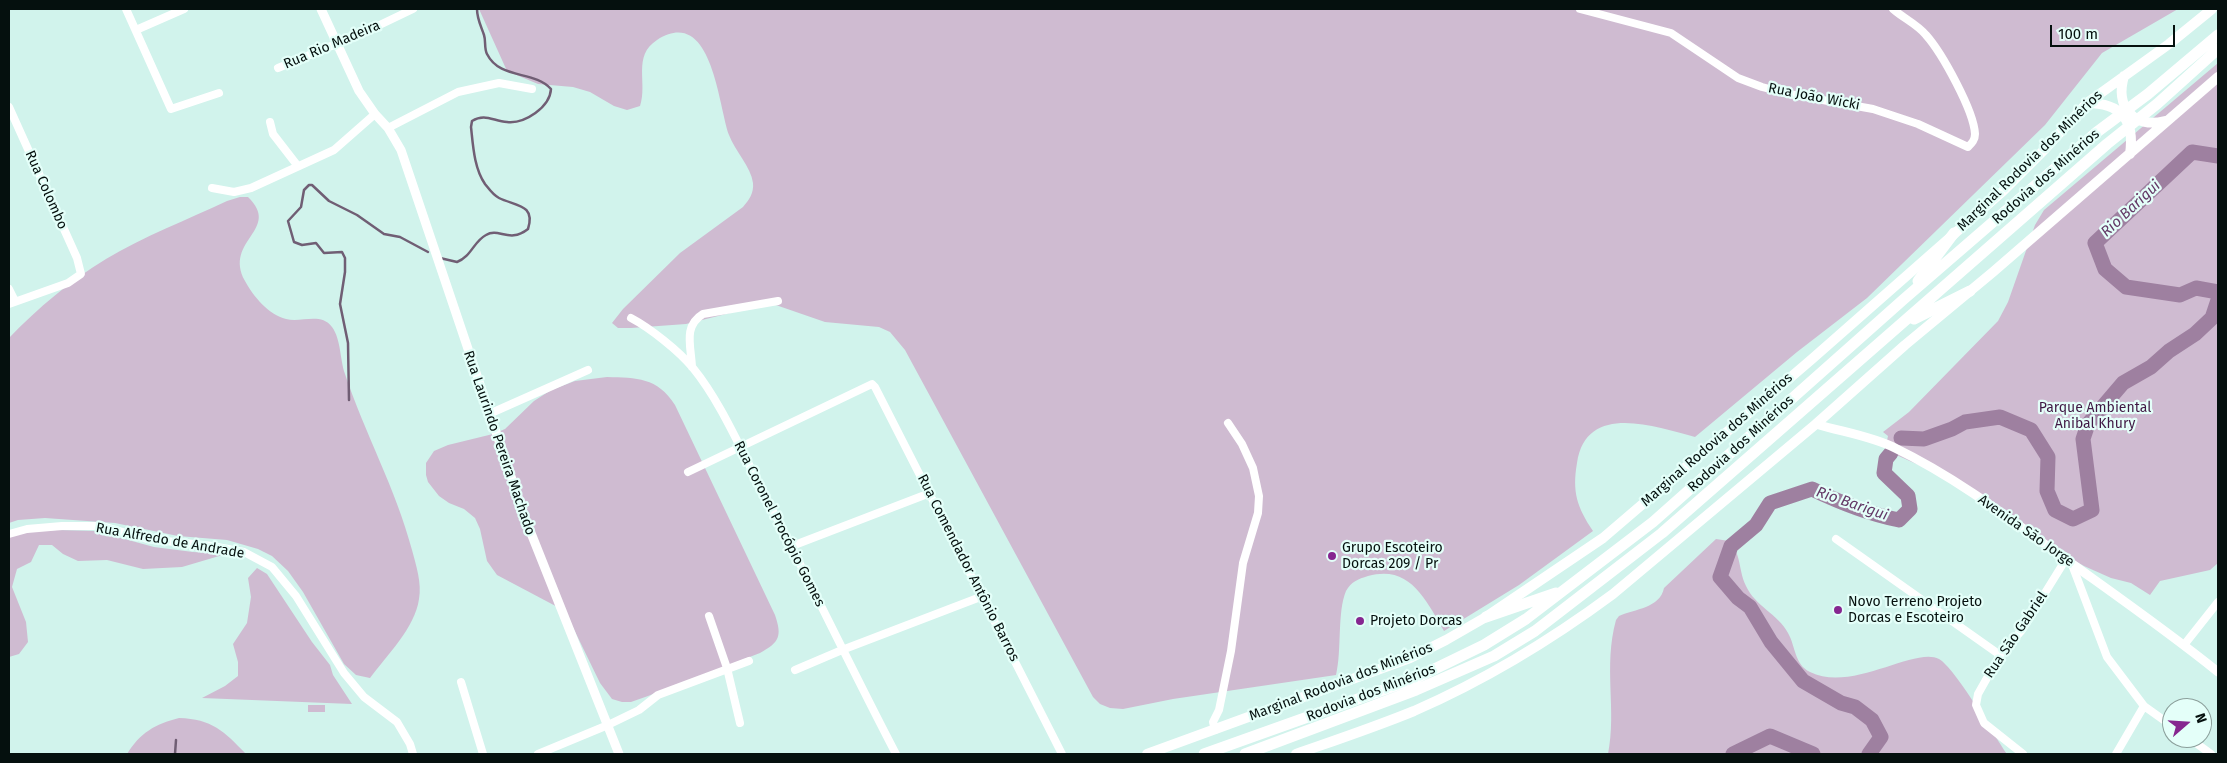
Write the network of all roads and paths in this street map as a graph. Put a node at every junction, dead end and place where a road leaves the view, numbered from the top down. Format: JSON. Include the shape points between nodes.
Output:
{"nodes":[{"id":1,"x":126,"y":9,"type":"edge"},
{"id":2,"x":184,"y":9,"type":"edge"},
{"id":3,"x":321,"y":9,"type":"edge"},
{"id":4,"x":414,"y":9,"type":"edge"},
{"id":5,"x":1580,"y":9,"type":"edge"},
{"id":6,"x":1893,"y":9,"type":"edge"},
{"id":7,"x":2212,"y":9,"type":"edge"},
{"id":8,"x":136,"y":30,"type":"junction"},
{"id":9,"x":2218,"y":35,"type":"edge"},
{"id":10,"x":336,"y":44,"type":"junction"},
{"id":11,"x":2218,"y":49,"type":"edge"},
{"id":12,"x":278,"y":68,"type":"dead end"},
{"id":13,"x":2124,"y":76,"type":"junction"},
{"id":14,"x":2218,"y":78,"type":"edge"},
{"id":15,"x":532,"y":89,"type":"dead end"},
{"id":16,"x":219,"y":93,"type":"dead end"},
{"id":17,"x":2087,"y":103,"type":"junction"},
{"id":18,"x":9,"y":107,"type":"edge"},
{"id":19,"x":375,"y":114,"type":"junction"},
{"id":20,"x":2167,"y":120,"type":"junction"},
{"id":21,"x":270,"y":122,"type":"dead end"},
{"id":22,"x":388,"y":128,"type":"junction"},
{"id":23,"x":2130,"y":154,"type":"junction"},
{"id":24,"x":297,"y":165,"type":"junction"},
{"id":25,"x":212,"y":188,"type":"dead end"},
{"id":26,"x":1954,"y":233,"type":"junction"},
{"id":27,"x":9,"y":289,"type":"edge"},
{"id":28,"x":1970,"y":291,"type":"junction"},
{"id":29,"x":1904,"y":299,"type":"junction"},
{"id":30,"x":778,"y":301,"type":"dead end"},
{"id":31,"x":12,"y":302,"type":"edge"},
{"id":32,"x":631,"y":318,"type":"dead end"},
{"id":33,"x":1896,"y":328,"type":"junction"},
{"id":34,"x":692,"y":367,"type":"junction"},
{"id":35,"x":588,"y":370,"type":"dead end"},
{"id":36,"x":489,"y":414,"type":"junction"},
{"id":37,"x":1228,"y":423,"type":"dead end"},
{"id":38,"x":1816,"y":424,"type":"junction"},
{"id":39,"x":740,"y":447,"type":"junction"},
{"id":40,"x":688,"y":472,"type":"dead end"},
{"id":41,"x":930,"y":493,"type":"junction"},
{"id":42,"x":9,"y":534,"type":"edge"},
{"id":43,"x":1836,"y":540,"type":"dead end"},
{"id":44,"x":792,"y":546,"type":"junction"},
{"id":45,"x":2069,"y":561,"type":"junction"},
{"id":46,"x":1567,"y":590,"type":"junction"},
{"id":47,"x":983,"y":596,"type":"junction"},
{"id":48,"x":2218,"y":602,"type":"edge"},
{"id":49,"x":709,"y":616,"type":"dead end"},
{"id":50,"x":1486,"y":617,"type":"junction"},
{"id":51,"x":2184,"y":644,"type":"junction"},
{"id":52,"x":842,"y":650,"type":"junction"},
{"id":53,"x":2000,"y":655,"type":"junction"},
{"id":54,"x":749,"y":661,"type":"dead end"},
{"id":55,"x":727,"y":668,"type":"junction"},
{"id":56,"x":795,"y":670,"type":"dead end"},
{"id":57,"x":2218,"y":672,"type":"edge"},
{"id":58,"x":461,"y":682,"type":"dead end"},
{"id":59,"x":2144,"y":706,"type":"junction"},
{"id":60,"x":2162,"y":719,"type":"edge"},
{"id":61,"x":740,"y":723,"type":"dead end"},
{"id":62,"x":608,"y":726,"type":"junction"},
{"id":63,"x":1216,"y":730,"type":"junction"},
{"id":64,"x":413,"y":754,"type":"edge"},
{"id":65,"x":483,"y":754,"type":"edge"},
{"id":66,"x":538,"y":754,"type":"edge"},
{"id":67,"x":619,"y":754,"type":"edge"},
{"id":68,"x":896,"y":754,"type":"edge"},
{"id":69,"x":1062,"y":754,"type":"edge"},
{"id":70,"x":1147,"y":754,"type":"edge"},
{"id":71,"x":1204,"y":754,"type":"edge"},
{"id":72,"x":1245,"y":754,"type":"edge"},
{"id":73,"x":1296,"y":754,"type":"edge"},
{"id":74,"x":2023,"y":754,"type":"edge"},
{"id":75,"x":2116,"y":754,"type":"edge"}],
"edges":[{"from":1,"to":8,"type":"street"},
{"from":2,"to":8,"type":"street"},
{"from":3,"to":10,"type":"street","name":"Rua Laurindo Pereira Machado"},
{"from":4,"to":10,"type":"street","name":"Rua Rio Madeira"},
{"from":5,"to":6,"type":"street","name":"Rua João Wicki","via":[[1671,34],[1738,78],[1762,87],[1873,109],[1918,124],[1968,147],[1975,133],[1964,98],[1925,33]]},
{"from":7,"to":13,"type":"main road","name":"Marginal Rodovia dos Minérios"},
{"from":8,"to":16,"type":"street","via":[[171,109]]},
{"from":9,"to":29,"type":"main road","name":"Rodovia dos Minérios","via":[[2097,132]]},
{"from":10,"to":12,"type":"street","name":"Rua Rio Madeira"},
{"from":10,"to":19,"type":"street","name":"Rua Laurindo Pereira Machado","via":[[359,91]]},
{"from":11,"to":33,"type":"main road","name":"Rodovia dos Minérios"},
{"from":13,"to":17,"type":"main road","name":"Marginal Rodovia dos Minérios"},
{"from":13,"to":20,"type":"main road","via":[[2120,89],[2122,102],[2130,114],[2154,124]]},
{"from":14,"to":20,"type":"main road"},
{"from":15,"to":22,"type":"street","via":[[499,83],[458,92]]},
{"from":17,"to":23,"type":"main road","via":[[2103,103],[2117,110],[2128,122],[2132,138]]},
{"from":17,"to":26,"type":"main road","name":"Marginal Rodovia dos Minérios","via":[[2003,191]]},
{"from":18,"to":31,"type":"street","name":"Rua Colombo","via":[[77,258],[80,274],[68,283]]},
{"from":19,"to":22,"type":"street","name":"Rua Laurindo Pereira Machado"},
{"from":19,"to":24,"type":"street","via":[[334,150]]},
{"from":20,"to":23,"type":"main road"},
{"from":21,"to":24,"type":"street","via":[[273,134]]},
{"from":22,"to":36,"type":"street","name":"Rua Laurindo Pereira Machado","via":[[410,172]]},
{"from":23,"to":28,"type":"main road"},
{"from":24,"to":25,"type":"street","via":[[251,188],[234,192]]},
{"from":26,"to":29,"type":"main road"},
{"from":26,"to":50,"type":"main road","name":"Marginal Rodovia dos Minérios","via":[[1626,519],[1569,562]]},
{"from":27,"to":31,"type":"street"},
{"from":28,"to":33,"type":"main road"},
{"from":28,"to":38,"type":"main road"},
{"from":29,"to":46,"type":"main road","name":"Rodovia dos Minérios","via":[[1653,522]]},
{"from":30,"to":34,"type":"street","via":[[703,314],[694,320],[690,326]]},
{"from":32,"to":34,"type":"street","name":"Rua Coronel Procópio Gomes","via":[[647,327]]},
{"from":33,"to":72,"type":"main road","name":"Rodovia dos Minérios","via":[[1662,532],[1534,632],[1494,656],[1416,690]]},
{"from":34,"to":39,"type":"street","name":"Rua Coronel Procópio Gomes"},
{"from":35,"to":36,"type":"street"},
{"from":36,"to":62,"type":"street","name":"Rua Laurindo Pereira Machado","via":[[525,518]]},
{"from":37,"to":63,"type":"street","via":[[1242,444],[1259,496],[1258,513],[1243,563],[1231,651],[1214,722]]},
{"from":38,"to":45,"type":"street","name":"Avenida São Jorge","via":[[1895,447],[1957,484]]},
{"from":38,"to":73,"type":"main road","via":[[1613,594],[1546,641],[1444,698]]},
{"from":39,"to":40,"type":"street"},
{"from":39,"to":41,"type":"street","name":"Rua Comendador Antônio Barros","via":[[872,384]]},
{"from":39,"to":44,"type":"street","name":"Rua Coronel Procópio Gomes"},
{"from":41,"to":44,"type":"street"},
{"from":41,"to":47,"type":"street","name":"Rua Comendador Antônio Barros"},
{"from":42,"to":64,"type":"street","name":"Rua Alfredo de Andrade","via":[[27,529],[102,526],[147,539],[244,552],[272,566],[296,596],[344,673],[364,697],[397,722]]},
{"from":43,"to":53,"type":"street"},
{"from":44,"to":52,"type":"street","name":"Rua Coronel Procópio Gomes"},
{"from":45,"to":51,"type":"street","name":"Avenida São Jorge"},
{"from":45,"to":53,"type":"street","name":"Rua São Gabriel","via":[[2022,630]]},
{"from":45,"to":59,"type":"street","via":[[2107,657]]},
{"from":46,"to":50,"type":"main road"},
{"from":46,"to":71,"type":"main road","name":"Rodovia dos Minérios","via":[[1484,644],[1414,679]]},
{"from":47,"to":52,"type":"street"},
{"from":47,"to":69,"type":"street","name":"Rua Comendador Antônio Barros"},
{"from":48,"to":51,"type":"street"},
{"from":49,"to":55,"type":"street"},
{"from":50,"to":63,"type":"main road","name":"Marginal Rodovia dos Minérios","via":[[1410,658]]},
{"from":51,"to":57,"type":"street","name":"Avenida São Jorge"},
{"from":52,"to":56,"type":"street"},
{"from":52,"to":68,"type":"street","name":"Rua Coronel Procópio Gomes"},
{"from":53,"to":74,"type":"street","name":"Rua São Gabriel","via":[[1978,694],[1976,705],[1984,723]]},
{"from":54,"to":55,"type":"street"},
{"from":55,"to":61,"type":"street"},
{"from":55,"to":62,"type":"street","via":[[658,695],[639,710]]},
{"from":58,"to":65,"type":"street"},
{"from":59,"to":60,"type":"street"},
{"from":59,"to":75,"type":"street"},
{"from":62,"to":66,"type":"street"},
{"from":62,"to":67,"type":"street","name":"Rua Laurindo Pereira Machado"},
{"from":63,"to":70,"type":"main road","name":"Marginal Rodovia dos Minérios"}]}
